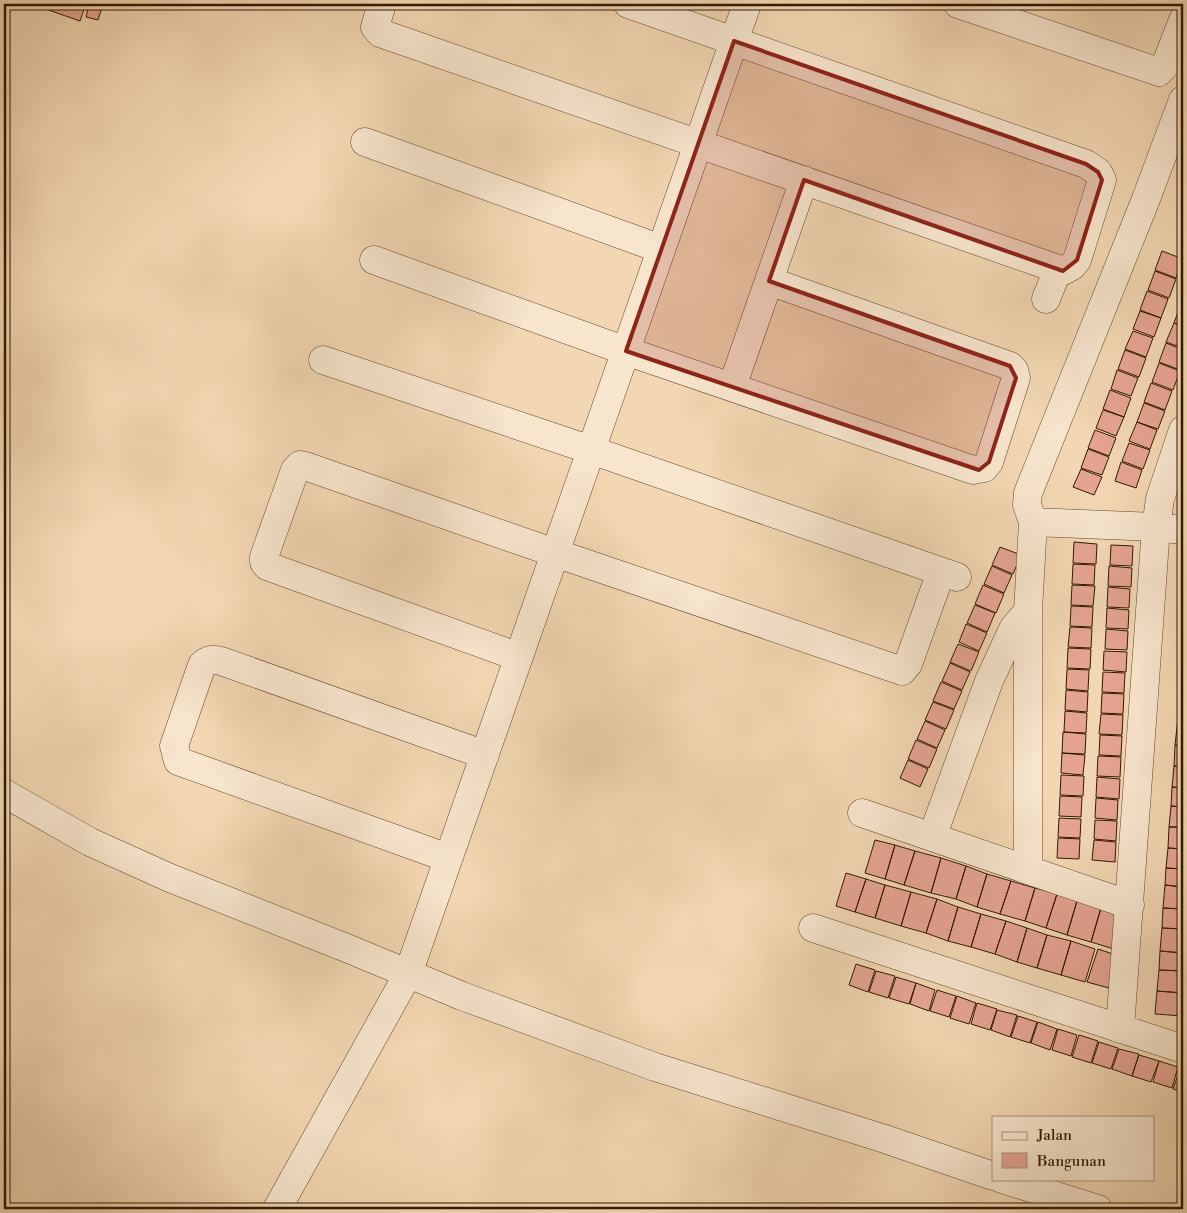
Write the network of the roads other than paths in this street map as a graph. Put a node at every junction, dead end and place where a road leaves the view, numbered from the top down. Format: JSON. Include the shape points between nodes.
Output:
{"nodes":[{"id":1,"x":382,"y":4,"type":"edge"},
{"id":2,"x":628,"y":4,"type":"edge"},
{"id":3,"x":747,"y":4,"type":"edge"},
{"id":4,"x":958,"y":4,"type":"edge"},
{"id":5,"x":1183,"y":20,"type":"edge"},
{"id":6,"x":734,"y":41,"type":"junction"},
{"id":7,"x":1183,"y":100,"type":"edge"},
{"id":8,"x":366,"y":142,"type":"dead end"},
{"id":9,"x":698,"y":143,"type":"junction"},
{"id":10,"x":804,"y":180,"type":"junction"},
{"id":11,"x":661,"y":249,"type":"junction"},
{"id":12,"x":374,"y":260,"type":"dead end"},
{"id":13,"x":1058,"y":269,"type":"junction"},
{"id":14,"x":769,"y":280,"type":"junction"},
{"id":15,"x":1046,"y":299,"type":"dead end"},
{"id":16,"x":626,"y":351,"type":"junction"},
{"id":17,"x":323,"y":360,"type":"dead end"},
{"id":18,"x":732,"y":387,"type":"junction"},
{"id":19,"x":1183,"y":430,"type":"edge"},
{"id":20,"x":591,"y":450,"type":"junction"},
{"id":21,"x":1033,"y":522,"type":"junction"},
{"id":22,"x":1156,"y":527,"type":"junction"},
{"id":23,"x":1183,"y":530,"type":"edge"},
{"id":24,"x":555,"y":553,"type":"junction"},
{"id":25,"x":1028,"y":611,"type":"junction"},
{"id":26,"x":519,"y":656,"type":"junction"},
{"id":27,"x":485,"y":755,"type":"junction"},
{"id":28,"x":4,"y":793,"type":"edge"},
{"id":29,"x":862,"y":813,"type":"dead end"},
{"id":30,"x":932,"y":837,"type":"junction"},
{"id":31,"x":448,"y":858,"type":"junction"},
{"id":32,"x":1028,"y":870,"type":"junction"},
{"id":33,"x":1130,"y":904,"type":"junction"},
{"id":34,"x":813,"y":928,"type":"dead end"},
{"id":35,"x":408,"y":974,"type":"junction"},
{"id":36,"x":1120,"y":1029,"type":"junction"},
{"id":37,"x":1183,"y":1049,"type":"edge"},
{"id":38,"x":992,"y":1176,"type":"edge"},
{"id":39,"x":1005,"y":1180,"type":"edge"},
{"id":40,"x":277,"y":1209,"type":"edge"},
{"id":41,"x":1098,"y":1209,"type":"edge"}],
"edges":[{"from":1,"to":9,"type":"street","via":[[375,27],[380,33]]},
{"from":2,"to":6,"type":"street"},
{"from":3,"to":6,"type":"street"},
{"from":4,"to":5,"type":"street","via":[[1159,72],[1166,64]]},
{"from":6,"to":9,"type":"street"},
{"from":6,"to":13,"type":"street","via":[[1086,164],[1098,172],[1102,180],[1077,260],[1068,268]]},
{"from":7,"to":21,"type":"street","via":[[1028,493],[1027,505]]},
{"from":8,"to":11,"type":"street"},
{"from":9,"to":10,"type":"street"},
{"from":9,"to":11,"type":"street"},
{"from":10,"to":13,"type":"street"},
{"from":10,"to":14,"type":"street"},
{"from":11,"to":16,"type":"street"},
{"from":12,"to":16,"type":"street"},
{"from":13,"to":15,"type":"street"},
{"from":14,"to":18,"type":"street"},
{"from":14,"to":18,"type":"street","via":[[1010,366],[1016,378],[989,462],[984,468],[974,470]]},
{"from":16,"to":18,"type":"street"},
{"from":16,"to":20,"type":"street"},
{"from":17,"to":20,"type":"street"},
{"from":19,"to":22,"type":"street","via":[[1160,498]]},
{"from":20,"to":24,"type":"street"},
{"from":20,"to":24,"type":"street","via":[[949,574],[902,671]]},
{"from":21,"to":22,"type":"street"},
{"from":21,"to":25,"type":"street"},
{"from":22,"to":23,"type":"street"},
{"from":22,"to":33,"type":"street"},
{"from":24,"to":26,"type":"street"},
{"from":24,"to":26,"type":"street","via":[[300,465],[295,470],[279,513],[264,557],[267,566]]},
{"from":25,"to":30,"type":"street","via":[[1013,630],[989,681]]},
{"from":25,"to":32,"type":"street"},
{"from":26,"to":27,"type":"street"},
{"from":27,"to":31,"type":"street"},
{"from":27,"to":31,"type":"street","via":[[221,661],[206,660],[202,665],[174,746],[178,761]]},
{"from":28,"to":35,"type":"street","via":[[90,842],[170,878]]},
{"from":29,"to":30,"type":"street"},
{"from":30,"to":32,"type":"street"},
{"from":31,"to":35,"type":"street"},
{"from":32,"to":33,"type":"street"},
{"from":33,"to":36,"type":"street"},
{"from":34,"to":36,"type":"street"},
{"from":35,"to":38,"type":"street","via":[[655,1067]]},
{"from":35,"to":40,"type":"street"},
{"from":36,"to":37,"type":"street"},
{"from":39,"to":41,"type":"street"}]}
